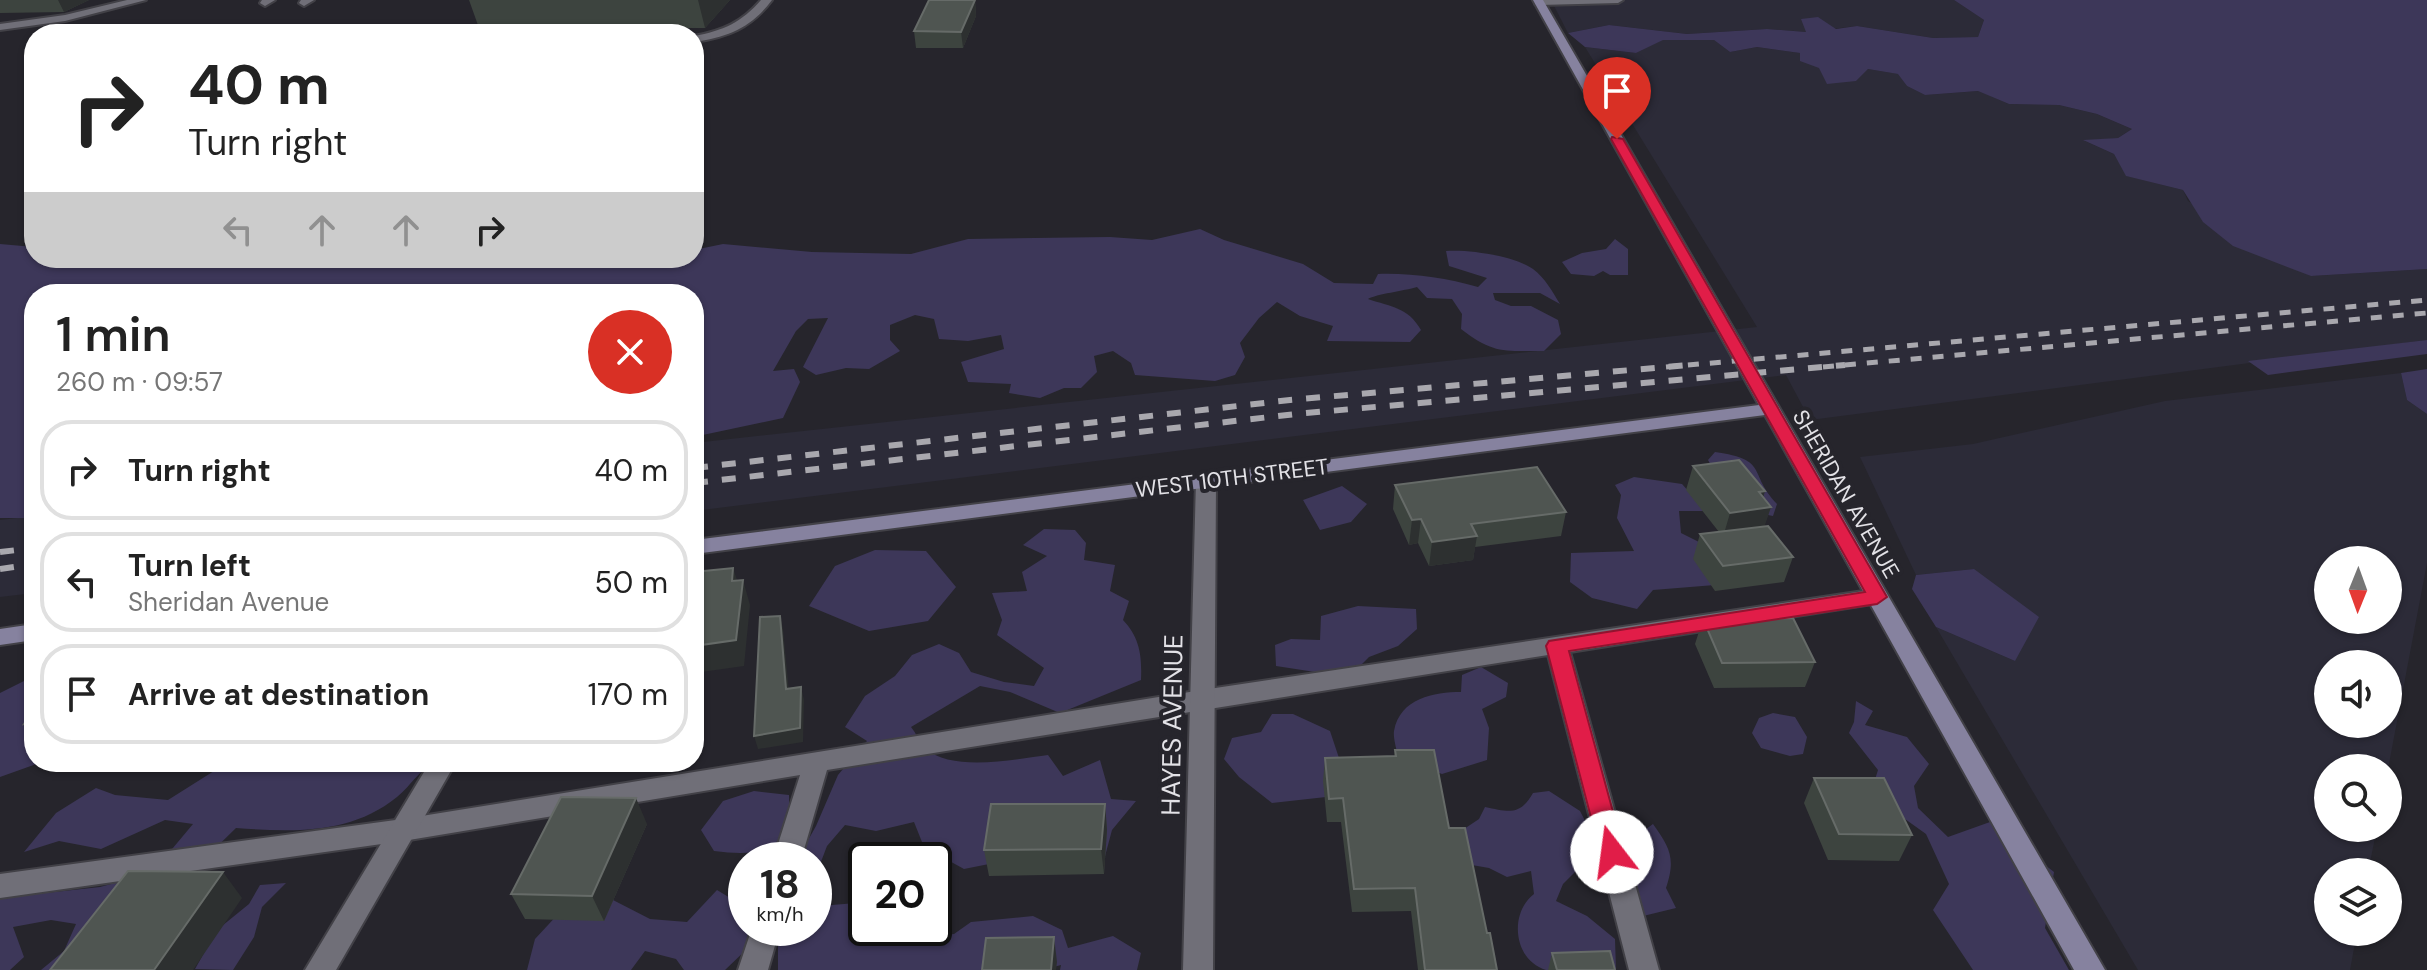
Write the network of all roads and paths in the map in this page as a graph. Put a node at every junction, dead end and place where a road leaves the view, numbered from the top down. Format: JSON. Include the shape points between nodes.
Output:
{"nodes":[{"id":1,"x":141,"y":0,"type":"edge"},
{"id":2,"x":767,"y":0,"type":"edge"},
{"id":3,"x":1618,"y":0,"type":"edge"},
{"id":4,"x":1539,"y":1,"type":"edge"},
{"id":5,"x":24,"y":24,"type":"edge"},
{"id":6,"x":25,"y":24,"type":"edge"},
{"id":7,"x":18,"y":25,"type":"junction"},
{"id":8,"x":0,"y":27,"type":"edge"},
{"id":9,"x":24,"y":29,"type":"edge"},
{"id":10,"x":704,"y":37,"type":"edge"},
{"id":11,"x":1770,"y":409,"type":"junction"},
{"id":12,"x":1206,"y":481,"type":"junction"},
{"id":13,"x":704,"y":546,"type":"edge"},
{"id":14,"x":1877,"y":597,"type":"junction"},
{"id":15,"x":24,"y":633,"type":"edge"},
{"id":16,"x":0,"y":637,"type":"edge"},
{"id":17,"x":1557,"y":646,"type":"junction"},
{"id":18,"x":1202,"y":699,"type":"junction"},
{"id":19,"x":817,"y":762,"type":"junction"},
{"id":20,"x":437,"y":772,"type":"edge"},
{"id":21,"x":403,"y":830,"type":"junction"},
{"id":22,"x":793,"y":842,"type":"edge"},
{"id":23,"x":0,"y":886,"type":"edge"},
{"id":24,"x":760,"y":946,"type":"edge"},
{"id":25,"x":320,"y":970,"type":"edge"},
{"id":26,"x":753,"y":970,"type":"edge"},
{"id":27,"x":1198,"y":970,"type":"edge"},
{"id":28,"x":1644,"y":970,"type":"edge"},
{"id":29,"x":2090,"y":970,"type":"edge"}],
"edges":[{"from":1,"to":6,"type":"street"},
{"from":2,"to":10,"type":"street","via":[[749,23]]},
{"from":3,"to":4,"type":"street"},
{"from":4,"to":11,"type":"street","name":"SHERIDAN AVENUE"},
{"from":5,"to":7,"type":"street"},
{"from":7,"to":8,"type":"street"},
{"from":7,"to":9,"type":"street"},
{"from":11,"to":12,"type":"street","name":"WEST 10TH STREET"},
{"from":11,"to":14,"type":"street","name":"SHERIDAN AVENUE"},
{"from":12,"to":13,"type":"street","name":"WEST 10TH STREET"},
{"from":12,"to":18,"type":"street","name":"HAYES AVENUE"},
{"from":14,"to":17,"type":"street"},
{"from":14,"to":29,"type":"street","name":"SHERIDAN AVENUE"},
{"from":15,"to":16,"type":"street"},
{"from":17,"to":18,"type":"street"},
{"from":17,"to":28,"type":"street"},
{"from":18,"to":19,"type":"street"},
{"from":18,"to":27,"type":"street","name":"HAYES AVENUE"},
{"from":19,"to":21,"type":"street"},
{"from":19,"to":22,"type":"street"},
{"from":20,"to":21,"type":"street"},
{"from":21,"to":23,"type":"street"},
{"from":21,"to":25,"type":"street"},
{"from":24,"to":26,"type":"street"}]}
